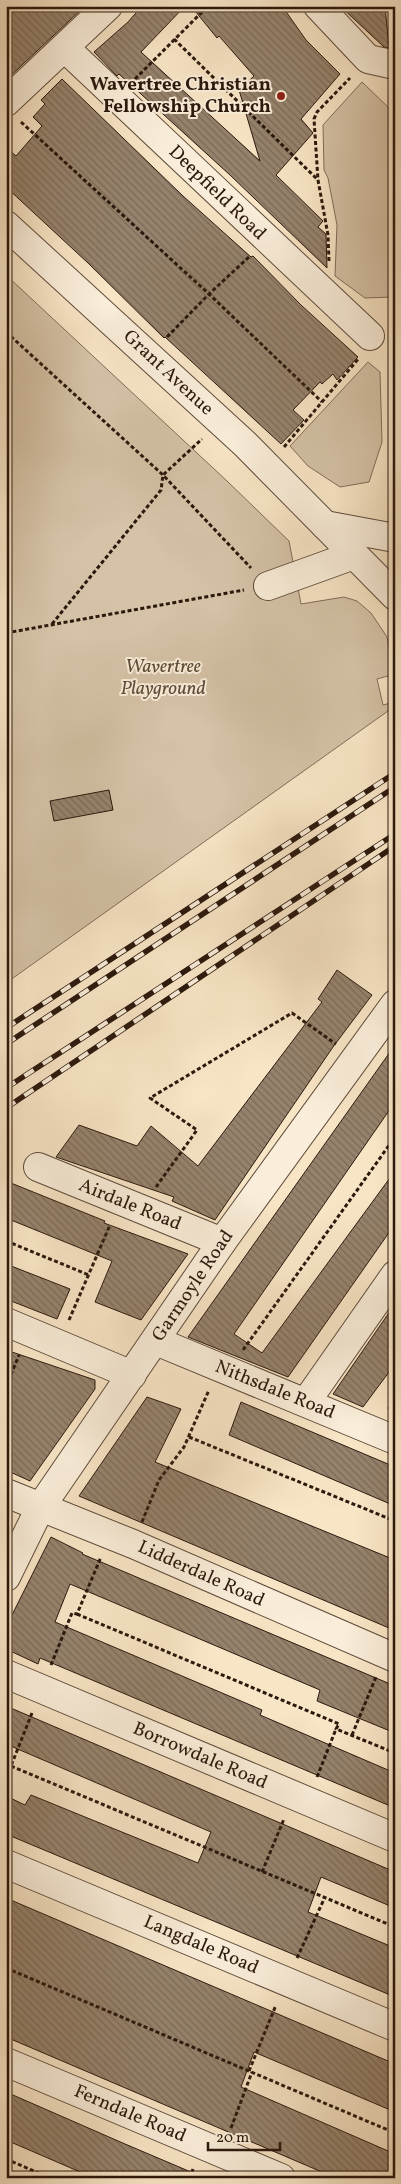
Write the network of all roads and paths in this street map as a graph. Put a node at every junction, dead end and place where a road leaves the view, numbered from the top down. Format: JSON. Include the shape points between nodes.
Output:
{"nodes":[{"id":1,"x":108,"y":6,"type":"edge"},
{"id":2,"x":208,"y":6,"type":"edge"},
{"id":3,"x":318,"y":6,"type":"edge"},
{"id":4,"x":174,"y":39,"type":"junction"},
{"id":5,"x":65,"y":48,"type":"junction"},
{"id":6,"x":368,"y":59,"type":"junction"},
{"id":7,"x":395,"y":65,"type":"edge"},
{"id":8,"x":116,"y":97,"type":"junction"},
{"id":9,"x":14,"y":112,"type":"edge"},
{"id":10,"x":318,"y":180,"type":"junction"},
{"id":11,"x":6,"y":225,"type":"edge"},
{"id":12,"x":267,"y":241,"type":"junction"},
{"id":13,"x":312,"y":283,"type":"junction"},
{"id":14,"x":209,"y":294,"type":"junction"},
{"id":15,"x":6,"y":332,"type":"edge"},
{"id":16,"x":370,"y":336,"type":"joint"},
{"id":17,"x":149,"y":355,"type":"junction"},
{"id":18,"x":322,"y":402,"type":"junction"},
{"id":19,"x":219,"y":420,"type":"junction"},
{"id":20,"x":267,"y":466,"type":"junction"},
{"id":21,"x":163,"y":475,"type":"junction"},
{"id":22,"x":325,"y":525,"type":"junction"},
{"id":23,"x":395,"y":538,"type":"edge"},
{"id":24,"x":354,"y":555,"type":"junction"},
{"id":25,"x":385,"y":574,"type":"edge"},
{"id":26,"x":268,"y":586,"type":"junction"},
{"id":27,"x":395,"y":596,"type":"edge"},
{"id":28,"x":52,"y":625,"type":"junction"},
{"id":29,"x":6,"y":633,"type":"edge"},
{"id":30,"x":395,"y":1004,"type":"edge"},
{"id":31,"x":356,"y":1058,"type":"junction"},
{"id":32,"x":395,"y":1137,"type":"edge"},
{"id":33,"x":38,"y":1167,"type":"dead end"},
{"id":34,"x":130,"y":1206,"type":"junction"},
{"id":35,"x":6,"y":1240,"type":"edge"},
{"id":36,"x":222,"y":1242,"type":"junction"},
{"id":37,"x":89,"y":1275,"type":"junction"},
{"id":38,"x":395,"y":1275,"type":"edge"},
{"id":39,"x":17,"y":1327,"type":"edge"},
{"id":40,"x":156,"y":1340,"type":"junction"},
{"id":41,"x":59,"y":1344,"type":"junction"},
{"id":42,"x":224,"y":1368,"type":"junction"},
{"id":43,"x":132,"y":1375,"type":"junction"},
{"id":44,"x":6,"y":1387,"type":"edge"},
{"id":45,"x":306,"y":1402,"type":"junction"},
{"id":46,"x":188,"y":1436,"type":"junction"},
{"id":47,"x":395,"y":1440,"type":"edge"},
{"id":48,"x":6,"y":1493,"type":"edge"},
{"id":49,"x":40,"y":1508,"type":"junction"},
{"id":50,"x":395,"y":1520,"type":"edge"},
{"id":51,"x":122,"y":1540,"type":"junction"},
{"id":52,"x":6,"y":1576,"type":"edge"},
{"id":53,"x":77,"y":1614,"type":"junction"},
{"id":54,"x":390,"y":1656,"type":"edge"},
{"id":55,"x":6,"y":1674,"type":"edge"},
{"id":56,"x":41,"y":1689,"type":"junction"},
{"id":57,"x":336,"y":1729,"type":"junction"},
{"id":58,"x":352,"y":1735,"type":"junction"},
{"id":59,"x":395,"y":1753,"type":"edge"},
{"id":60,"x":6,"y":1764,"type":"edge"},
{"id":61,"x":11,"y":1766,"type":"junction"},
{"id":62,"x":300,"y":1798,"type":"junction"},
{"id":63,"x":395,"y":1838,"type":"edge"},
{"id":64,"x":6,"y":1864,"type":"edge"},
{"id":65,"x":262,"y":1872,"type":"junction"},
{"id":66,"x":395,"y":1926,"type":"edge"},
{"id":67,"x":6,"y":1968,"type":"edge"},
{"id":68,"x":395,"y":2028,"type":"edge"},
{"id":69,"x":6,"y":2062,"type":"edge"},
{"id":70,"x":252,"y":2072,"type":"junction"},
{"id":71,"x":395,"y":2133,"type":"edge"},
{"id":72,"x":222,"y":2152,"type":"junction"},
{"id":73,"x":6,"y":2159,"type":"edge"},
{"id":74,"x":50,"y":2178,"type":"edge"},
{"id":75,"x":281,"y":2178,"type":"edge"}],
"edges":[{"from":1,"to":5,"type":"street"},
{"from":2,"to":4,"type":"path"},
{"from":3,"to":6,"type":"street"},
{"from":4,"to":8,"type":"path"},
{"from":4,"to":10,"type":"path"},
{"from":5,"to":8,"type":"street","name":"Deepfield Road"},
{"from":5,"to":9,"type":"street"},
{"from":6,"to":7,"type":"street"},
{"from":6,"to":10,"type":"path","via":[[316,112]]},
{"from":8,"to":12,"type":"street","name":"Deepfield Road"},
{"from":9,"to":14,"type":"path"},
{"from":10,"to":13,"type":"path","via":[[328,235],[329,262]]},
{"from":11,"to":17,"type":"street","name":"Grant Avenue"},
{"from":12,"to":13,"type":"street","name":"Deepfield Road"},
{"from":12,"to":14,"type":"path"},
{"from":13,"to":16,"type":"street","name":"Deepfield Road"},
{"from":14,"to":17,"type":"path"},
{"from":14,"to":18,"type":"path"},
{"from":15,"to":21,"type":"path"},
{"from":16,"to":18,"type":"path","via":[[364,352]]},
{"from":17,"to":19,"type":"street","name":"Grant Avenue"},
{"from":18,"to":20,"type":"path"},
{"from":19,"to":20,"type":"street","name":"Grant Avenue"},
{"from":19,"to":21,"type":"path"},
{"from":20,"to":22,"type":"street","name":"Grant Avenue"},
{"from":21,"to":26,"type":"path"},
{"from":21,"to":28,"type":"path","via":[[161,490]]},
{"from":22,"to":23,"type":"street"},
{"from":22,"to":24,"type":"street","name":"Grant Avenue"},
{"from":24,"to":25,"type":"street","name":"Grant Avenue"},
{"from":24,"to":26,"type":"street"},
{"from":25,"to":27,"type":"street","name":"Grant Avenue"},
{"from":26,"to":28,"type":"path"},
{"from":28,"to":29,"type":"path"},
{"from":30,"to":31,"type":"street","name":"Garmoyle Road"},
{"from":31,"to":34,"type":"path","via":[[292,1013],[150,1098],[197,1130]]},
{"from":31,"to":36,"type":"street","name":"Garmoyle Road"},
{"from":32,"to":42,"type":"path"},
{"from":33,"to":34,"type":"street","name":"Airdale Road"},
{"from":34,"to":36,"type":"street","name":"Airdale Road"},
{"from":34,"to":37,"type":"path"},
{"from":35,"to":37,"type":"path"},
{"from":36,"to":40,"type":"street","name":"Garmoyle Road"},
{"from":37,"to":41,"type":"path"},
{"from":38,"to":45,"type":"street"},
{"from":39,"to":41,"type":"street"},
{"from":39,"to":44,"type":"path"},
{"from":40,"to":42,"type":"street","name":"Nithsdale Road"},
{"from":40,"to":43,"type":"street","name":"Garmoyle Road"},
{"from":41,"to":43,"type":"street"},
{"from":42,"to":45,"type":"street","name":"Nithsdale Road"},
{"from":42,"to":46,"type":"path"},
{"from":43,"to":49,"type":"street","name":"Garmoyle Road"},
{"from":45,"to":47,"type":"street","name":"Nithsdale Road"},
{"from":46,"to":50,"type":"path"},
{"from":46,"to":51,"type":"path","via":[[184,1447]]},
{"from":48,"to":49,"type":"street","name":"Lidderdale Road"},
{"from":49,"to":51,"type":"street","name":"Lidderdale Road"},
{"from":49,"to":52,"type":"street","name":"Garmoyle Road"},
{"from":51,"to":53,"type":"path"},
{"from":51,"to":54,"type":"street","name":"Lidderdale Road"},
{"from":53,"to":56,"type":"path","via":[[72,1613]]},
{"from":53,"to":57,"type":"path","via":[[339,1724]]},
{"from":54,"to":58,"type":"path"},
{"from":55,"to":56,"type":"street","name":"Borrowdale Road"},
{"from":56,"to":61,"type":"path"},
{"from":56,"to":62,"type":"street","name":"Borrowdale Road"},
{"from":57,"to":58,"type":"path"},
{"from":57,"to":62,"type":"path"},
{"from":58,"to":59,"type":"path"},
{"from":60,"to":61,"type":"path"},
{"from":61,"to":65,"type":"path"},
{"from":62,"to":63,"type":"street","name":"Borrowdale Road"},
{"from":62,"to":65,"type":"path"},
{"from":64,"to":68,"type":"street","name":"Langdale Road"},
{"from":65,"to":66,"type":"path"},
{"from":67,"to":70,"type":"path"},
{"from":69,"to":72,"type":"street","name":"Ferndale Road"},
{"from":70,"to":71,"type":"path"},
{"from":70,"to":72,"type":"path"},
{"from":72,"to":75,"type":"street","name":"Ferndale Road"},
{"from":73,"to":74,"type":"path"}]}
